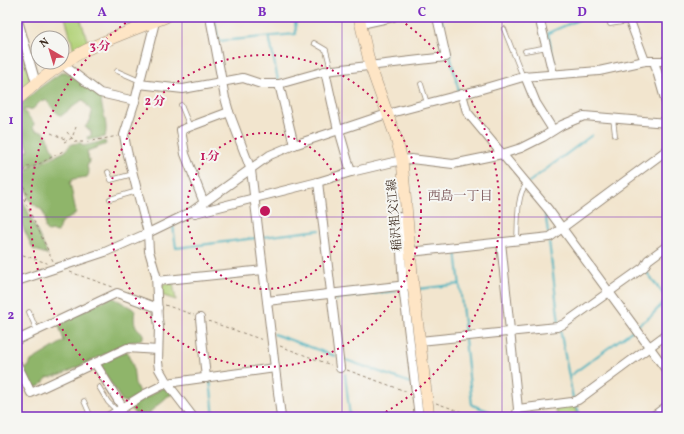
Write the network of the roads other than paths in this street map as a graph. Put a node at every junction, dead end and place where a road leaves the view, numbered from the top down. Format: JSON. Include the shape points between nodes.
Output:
{"nodes":[{"id":1,"x":17,"y":17,"type":"edge"},
{"id":2,"x":166,"y":17,"type":"edge"},
{"id":3,"x":210,"y":17,"type":"edge"},
{"id":4,"x":393,"y":17,"type":"edge"},
{"id":5,"x":436,"y":17,"type":"edge"},
{"id":6,"x":539,"y":17,"type":"edge"},
{"id":7,"x":156,"y":19,"type":"edge"},
{"id":8,"x":631,"y":19,"type":"edge"},
{"id":9,"x":360,"y":20,"type":"edge"},
{"id":10,"x":610,"y":24,"type":"dead end"},
{"id":11,"x":504,"y":29,"type":"dead end"},
{"id":12,"x":19,"y":31,"type":"edge"},
{"id":13,"x":314,"y":42,"type":"dead end"},
{"id":14,"x":548,"y":46,"type":"junction"},
{"id":15,"x":524,"y":51,"type":"dead end"},
{"id":16,"x":70,"y":59,"type":"edge"},
{"id":17,"x":654,"y":60,"type":"junction"},
{"id":18,"x":645,"y":61,"type":"junction"},
{"id":19,"x":667,"y":61,"type":"edge"},
{"id":20,"x":370,"y":65,"type":"junction"},
{"id":21,"x":54,"y":70,"type":"edge"},
{"id":22,"x":70,"y":70,"type":"edge"},
{"id":23,"x":118,"y":71,"type":"dead end"},
{"id":24,"x":328,"y":71,"type":"junction"},
{"id":25,"x":553,"y":74,"type":"junction"},
{"id":26,"x":524,"y":77,"type":"junction"},
{"id":27,"x":222,"y":81,"type":"junction"},
{"id":28,"x":36,"y":83,"type":"junction"},
{"id":29,"x":139,"y":83,"type":"junction"},
{"id":30,"x":279,"y":84,"type":"junction"},
{"id":31,"x":421,"y":84,"type":"dead end"},
{"id":32,"x":462,"y":94,"type":"junction"},
{"id":33,"x":17,"y":100,"type":"edge"},
{"id":34,"x":135,"y":101,"type":"junction"},
{"id":35,"x":427,"y":103,"type":"junction"},
{"id":36,"x":181,"y":105,"type":"dead end"},
{"id":37,"x":667,"y":106,"type":"edge"},
{"id":38,"x":229,"y":112,"type":"junction"},
{"id":39,"x":387,"y":114,"type":"junction"},
{"id":40,"x":613,"y":118,"type":"junction"},
{"id":41,"x":667,"y":123,"type":"edge"},
{"id":42,"x":190,"y":127,"type":"junction"},
{"id":43,"x":338,"y":130,"type":"junction"},
{"id":44,"x":553,"y":130,"type":"junction"},
{"id":45,"x":615,"y":135,"type":"dead end"},
{"id":46,"x":294,"y":145,"type":"junction"},
{"id":47,"x":667,"y":150,"type":"edge"},
{"id":48,"x":502,"y":154,"type":"junction"},
{"id":49,"x":402,"y":160,"type":"junction"},
{"id":50,"x":251,"y":170,"type":"junction"},
{"id":51,"x":108,"y":172,"type":"dead end"},
{"id":52,"x":351,"y":172,"type":"junction"},
{"id":53,"x":133,"y":174,"type":"junction"},
{"id":54,"x":318,"y":182,"type":"junction"},
{"id":55,"x":527,"y":184,"type":"junction"},
{"id":56,"x":137,"y":191,"type":"junction"},
{"id":57,"x":254,"y":198,"type":"junction"},
{"id":58,"x":110,"y":199,"type":"dead end"},
{"id":59,"x":204,"y":203,"type":"junction"},
{"id":60,"x":191,"y":212,"type":"junction"},
{"id":61,"x":398,"y":217,"type":"dead end"},
{"id":62,"x":562,"y":228,"type":"junction"},
{"id":63,"x":148,"y":233,"type":"junction"},
{"id":64,"x":517,"y":240,"type":"junction"},
{"id":65,"x":501,"y":242,"type":"junction"},
{"id":66,"x":667,"y":246,"type":"edge"},
{"id":67,"x":410,"y":252,"type":"junction"},
{"id":68,"x":263,"y":270,"type":"junction"},
{"id":69,"x":17,"y":281,"type":"edge"},
{"id":70,"x":157,"y":281,"type":"junction"},
{"id":71,"x":408,"y":285,"type":"junction"},
{"id":72,"x":609,"y":291,"type":"junction"},
{"id":73,"x":331,"y":294,"type":"junction"},
{"id":74,"x":267,"y":301,"type":"junction"},
{"id":75,"x":158,"y":305,"type":"junction"},
{"id":76,"x":29,"y":312,"type":"dead end"},
{"id":77,"x":200,"y":318,"type":"road end"},
{"id":78,"x":17,"y":329,"type":"edge"},
{"id":79,"x":37,"y":331,"type":"junction"},
{"id":80,"x":511,"y":332,"type":"junction"},
{"id":81,"x":667,"y":334,"type":"edge"},
{"id":82,"x":20,"y":339,"type":"edge"},
{"id":83,"x":420,"y":341,"type":"junction"},
{"id":84,"x":650,"y":347,"type":"junction"},
{"id":85,"x":158,"y":350,"type":"junction"},
{"id":86,"x":95,"y":363,"type":"junction"},
{"id":87,"x":17,"y":366,"type":"edge"},
{"id":88,"x":275,"y":368,"type":"junction"},
{"id":89,"x":340,"y":368,"type":"road end"},
{"id":90,"x":667,"y":371,"type":"edge"},
{"id":91,"x":206,"y":378,"type":"junction"},
{"id":92,"x":167,"y":383,"type":"junction"},
{"id":93,"x":99,"y":387,"type":"dead end"},
{"id":94,"x":84,"y":401,"type":"dead end"},
{"id":95,"x":667,"y":406,"type":"edge"},
{"id":96,"x":120,"y":410,"type":"junction"},
{"id":97,"x":517,"y":413,"type":"edge"},
{"id":98,"x":92,"y":417,"type":"edge"},
{"id":99,"x":108,"y":417,"type":"edge"},
{"id":100,"x":193,"y":417,"type":"edge"},
{"id":101,"x":281,"y":417,"type":"edge"},
{"id":102,"x":419,"y":417,"type":"edge"},
{"id":103,"x":429,"y":417,"type":"edge"},
{"id":104,"x":652,"y":417,"type":"edge"}],
"edges":[{"from":1,"to":12,"type":"street"},
{"from":2,"to":7,"type":"main road"},
{"from":3,"to":27,"type":"street"},
{"from":4,"to":9,"type":"street"},
{"from":5,"to":20,"type":"street","via":[[446,57]]},
{"from":6,"to":14,"type":"street"},
{"from":7,"to":16,"type":"main road","via":[[87,49]]},
{"from":7,"to":29,"type":"street"},
{"from":8,"to":10,"type":"lane"},
{"from":8,"to":18,"type":"street"},
{"from":9,"to":20,"type":"main road","name":"稲沢祖父江線"},
{"from":11,"to":26,"type":"lane"},
{"from":12,"to":28,"type":"street"},
{"from":13,"to":24,"type":"lane","via":[[326,50]]},
{"from":14,"to":15,"type":"lane"},
{"from":14,"to":25,"type":"street"},
{"from":17,"to":18,"type":"street"},
{"from":17,"to":19,"type":"street"},
{"from":17,"to":37,"type":"street"},
{"from":18,"to":25,"type":"street","via":[[599,71]]},
{"from":20,"to":24,"type":"street"},
{"from":20,"to":39,"type":"main road","name":"稲沢祖父江線"},
{"from":21,"to":28,"type":"main road"},
{"from":22,"to":34,"type":"street","via":[[100,93]]},
{"from":23,"to":29,"type":"lane"},
{"from":24,"to":30,"type":"street"},
{"from":24,"to":43,"type":"street"},
{"from":25,"to":26,"type":"street"},
{"from":26,"to":32,"type":"street"},
{"from":26,"to":44,"type":"street"},
{"from":27,"to":29,"type":"street","via":[[183,89]]},
{"from":27,"to":30,"type":"street","via":[[243,78],[261,84]]},
{"from":27,"to":38,"type":"street"},
{"from":28,"to":33,"type":"main road"},
{"from":29,"to":34,"type":"street"},
{"from":30,"to":46,"type":"street"},
{"from":31,"to":35,"type":"lane"},
{"from":32,"to":35,"type":"street"},
{"from":32,"to":48,"type":"street","via":[[467,112]]},
{"from":34,"to":53,"type":"street","via":[[124,135]]},
{"from":35,"to":39,"type":"street"},
{"from":36,"to":42,"type":"lane"},
{"from":38,"to":42,"type":"street"},
{"from":38,"to":50,"type":"street"},
{"from":39,"to":43,"type":"street"},
{"from":39,"to":49,"type":"main road","name":"稲沢祖父江線"},
{"from":40,"to":41,"type":"street"},
{"from":40,"to":44,"type":"street","via":[[584,116]]},
{"from":40,"to":45,"type":"lane"},
{"from":42,"to":59,"type":"street","via":[[180,130],[185,154]]},
{"from":43,"to":46,"type":"street"},
{"from":43,"to":52,"type":"street"},
{"from":44,"to":48,"type":"street","via":[[521,148]]},
{"from":46,"to":50,"type":"street","via":[[270,155]]},
{"from":47,"to":62,"type":"street"},
{"from":48,"to":49,"type":"street","via":[[453,164]]},
{"from":48,"to":55,"type":"street"},
{"from":49,"to":52,"type":"street"},
{"from":49,"to":67,"type":"main road","name":"稲沢祖父江線"},
{"from":50,"to":57,"type":"street"},
{"from":50,"to":59,"type":"street"},
{"from":51,"to":53,"type":"lane","via":[[112,180]]},
{"from":52,"to":54,"type":"street"},
{"from":53,"to":56,"type":"street"},
{"from":54,"to":57,"type":"street"},
{"from":54,"to":73,"type":"street"},
{"from":55,"to":62,"type":"street"},
{"from":55,"to":64,"type":"lane","via":[[523,187],[519,205]]},
{"from":56,"to":58,"type":"lane"},
{"from":56,"to":63,"type":"street"},
{"from":57,"to":60,"type":"street"},
{"from":57,"to":68,"type":"street"},
{"from":59,"to":60,"type":"street"},
{"from":60,"to":63,"type":"street"},
{"from":61,"to":71,"type":"street"},
{"from":62,"to":64,"type":"street","via":[[550,237]]},
{"from":62,"to":72,"type":"street"},
{"from":63,"to":69,"type":"street","via":[[105,252]]},
{"from":63,"to":70,"type":"street","via":[[149,251]]},
{"from":64,"to":65,"type":"street"},
{"from":65,"to":67,"type":"street"},
{"from":65,"to":80,"type":"street"},
{"from":66,"to":72,"type":"street","via":[[648,260],[644,267]]},
{"from":67,"to":71,"type":"main road","name":"稲沢祖父江線"},
{"from":68,"to":70,"type":"street"},
{"from":68,"to":74,"type":"street"},
{"from":70,"to":75,"type":"street"},
{"from":71,"to":73,"type":"street"},
{"from":71,"to":83,"type":"main road","name":"稲沢祖父江線"},
{"from":71,"to":102,"type":"street"},
{"from":72,"to":80,"type":"street","via":[[557,327]]},
{"from":72,"to":84,"type":"street"},
{"from":73,"to":74,"type":"street"},
{"from":73,"to":89,"type":"street"},
{"from":74,"to":88,"type":"street"},
{"from":75,"to":79,"type":"street","via":[[117,293]]},
{"from":75,"to":85,"type":"street"},
{"from":76,"to":79,"type":"lane"},
{"from":77,"to":91,"type":"street"},
{"from":78,"to":82,"type":"lane"},
{"from":79,"to":82,"type":"street"},
{"from":80,"to":83,"type":"street"},
{"from":80,"to":97,"type":"street"},
{"from":81,"to":84,"type":"street"},
{"from":83,"to":103,"type":"main road","name":"稲沢祖父江線"},
{"from":84,"to":90,"type":"street"},
{"from":84,"to":97,"type":"street","via":[[578,400]]},
{"from":85,"to":86,"type":"street","via":[[127,348]]},
{"from":85,"to":92,"type":"street","via":[[160,370]]},
{"from":86,"to":87,"type":"street","via":[[31,393]]},
{"from":86,"to":96,"type":"street"},
{"from":88,"to":91,"type":"street"},
{"from":88,"to":101,"type":"street"},
{"from":91,"to":92,"type":"street"},
{"from":92,"to":96,"type":"street"},
{"from":92,"to":100,"type":"street"},
{"from":93,"to":96,"type":"lane","via":[[108,402]]},
{"from":94,"to":98,"type":"lane"},
{"from":95,"to":104,"type":"street"},
{"from":96,"to":99,"type":"street"}]}
